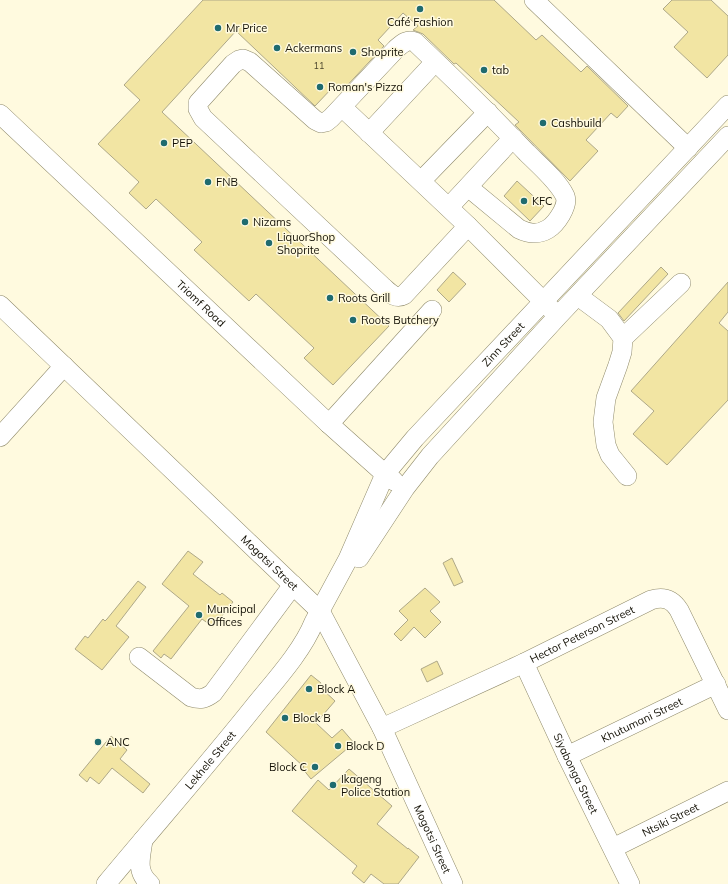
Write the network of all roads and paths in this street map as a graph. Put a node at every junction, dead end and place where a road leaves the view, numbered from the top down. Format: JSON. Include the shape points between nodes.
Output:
{"nodes":[{"id":1,"x":534,"y":0,"type":"edge"},
{"id":2,"x":435,"y":62,"type":"junction"},
{"id":3,"x":728,"y":105,"type":"edge"},
{"id":4,"x":342,"y":108,"type":"junction"},
{"id":5,"x":488,"y":112,"type":"junction"},
{"id":6,"x":0,"y":114,"type":"edge"},
{"id":7,"x":369,"y":133,"type":"junction"},
{"id":8,"x":728,"y":136,"type":"edge"},
{"id":9,"x":513,"y":138,"type":"junction"},
{"id":10,"x":688,"y":148,"type":"junction"},
{"id":11,"x":421,"y":181,"type":"junction"},
{"id":12,"x":468,"y":187,"type":"junction"},
{"id":13,"x":449,"y":207,"type":"junction"},
{"id":14,"x":468,"y":226,"type":"junction"},
{"id":15,"x":681,"y":283,"type":"dead end"},
{"id":16,"x":578,"y":296,"type":"junction"},
{"id":17,"x":544,"y":302,"type":"junction"},
{"id":18,"x":0,"y":305,"type":"edge"},
{"id":19,"x":432,"y":310,"type":"dead end"},
{"id":20,"x":558,"y":316,"type":"junction"},
{"id":21,"x":623,"y":338,"type":"junction"},
{"id":22,"x":64,"y":366,"type":"junction"},
{"id":23,"x":329,"y":424,"type":"junction"},
{"id":24,"x":0,"y":437,"type":"edge"},
{"id":25,"x":385,"y":474,"type":"junction"},
{"id":26,"x":627,"y":476,"type":"dead end"},
{"id":27,"x":405,"y":488,"type":"junction"},
{"id":28,"x":293,"y":585,"type":"junction"},
{"id":29,"x":321,"y":614,"type":"junction"},
{"id":30,"x":139,"y":657,"type":"dead end"},
{"id":31,"x":524,"y":663,"type":"junction"},
{"id":32,"x":716,"y":684,"type":"junction"},
{"id":33,"x":728,"y":710,"type":"edge"},
{"id":34,"x":382,"y":728,"type":"junction"},
{"id":35,"x":567,"y":756,"type":"junction"},
{"id":36,"x":728,"y":791,"type":"edge"},
{"id":37,"x":143,"y":840,"type":"junction"},
{"id":38,"x":613,"y":848,"type":"junction"},
{"id":39,"x":106,"y":884,"type":"edge"},
{"id":40,"x":150,"y":884,"type":"edge"},
{"id":41,"x":453,"y":884,"type":"edge"},
{"id":42,"x":630,"y":884,"type":"edge"}],
"edges":[{"from":1,"to":10,"type":"street"},
{"from":2,"to":4,"type":"street","via":[[414,42],[406,41]]},
{"from":2,"to":5,"type":"street"},
{"from":2,"to":7,"type":"street"},
{"from":3,"to":10,"type":"street","name":"Zinn Street"},
{"from":4,"to":7,"type":"street"},
{"from":4,"to":14,"type":"street","via":[[326,122],[321,123],[250,62],[243,59],[233,64],[198,103],[203,118],[393,296],[404,295]]},
{"from":5,"to":9,"type":"street"},
{"from":5,"to":11,"type":"street"},
{"from":6,"to":23,"type":"street","name":"Triomf Road"},
{"from":7,"to":11,"type":"street"},
{"from":8,"to":16,"type":"street","name":"Zinn Street"},
{"from":9,"to":12,"type":"street"},
{"from":9,"to":12,"type":"street","via":[[556,182],[566,197],[564,211],[550,228],[534,234],[519,229]]},
{"from":10,"to":17,"type":"street","name":"Zinn Street"},
{"from":11,"to":13,"type":"street"},
{"from":12,"to":13,"type":"street"},
{"from":13,"to":14,"type":"street"},
{"from":14,"to":17,"type":"street"},
{"from":15,"to":21,"type":"street"},
{"from":16,"to":20,"type":"street","name":"Zinn Street"},
{"from":16,"to":21,"type":"street","via":[[609,319]]},
{"from":17,"to":20,"type":"street"},
{"from":17,"to":25,"type":"street","name":"Zinn Street"},
{"from":18,"to":22,"type":"street","name":"Mogotsi Street"},
{"from":19,"to":23,"type":"street"},
{"from":20,"to":27,"type":"street","name":"Zinn Street","via":[[430,456]]},
{"from":21,"to":26,"type":"street","via":[[622,352],[606,398],[603,422],[610,455]]},
{"from":22,"to":24,"type":"street"},
{"from":22,"to":28,"type":"street","name":"Mogotsi Street"},
{"from":23,"to":25,"type":"street","name":"Triomf Road"},
{"from":25,"to":27,"type":"street","name":"Triomf Road"},
{"from":25,"to":29,"type":"street","name":"Zinn Street"},
{"from":27,"to":29,"type":"street","name":"Zinn Street"},
{"from":28,"to":29,"type":"street","name":"Mogotsi Street"},
{"from":28,"to":30,"type":"street","via":[[213,693],[207,697],[200,700],[191,697]]},
{"from":29,"to":34,"type":"street","name":"Mogotsi Street"},
{"from":29,"to":37,"type":"street","name":"Lekhele Street","via":[[286,667]]},
{"from":31,"to":32,"type":"street","name":"Hector Peterson Street","via":[[651,600],[665,597],[675,603]]},
{"from":31,"to":34,"type":"street","name":"Hector Peterson Street"},
{"from":31,"to":35,"type":"street","name":"Siyabonga Street"},
{"from":32,"to":33,"type":"street","name":"Hector Peterson Street"},
{"from":32,"to":35,"type":"street","name":"Khutumani Street"},
{"from":34,"to":41,"type":"street","name":"Mogotsi Street"},
{"from":35,"to":38,"type":"street","name":"Siyabonga Street"},
{"from":36,"to":38,"type":"street","name":"Ntsiki Street"},
{"from":37,"to":39,"type":"street","name":"Lekhele Street"},
{"from":37,"to":40,"type":"street","via":[[140,869],[144,879]]},
{"from":38,"to":42,"type":"street","name":"Siyabonga Street"}]}
